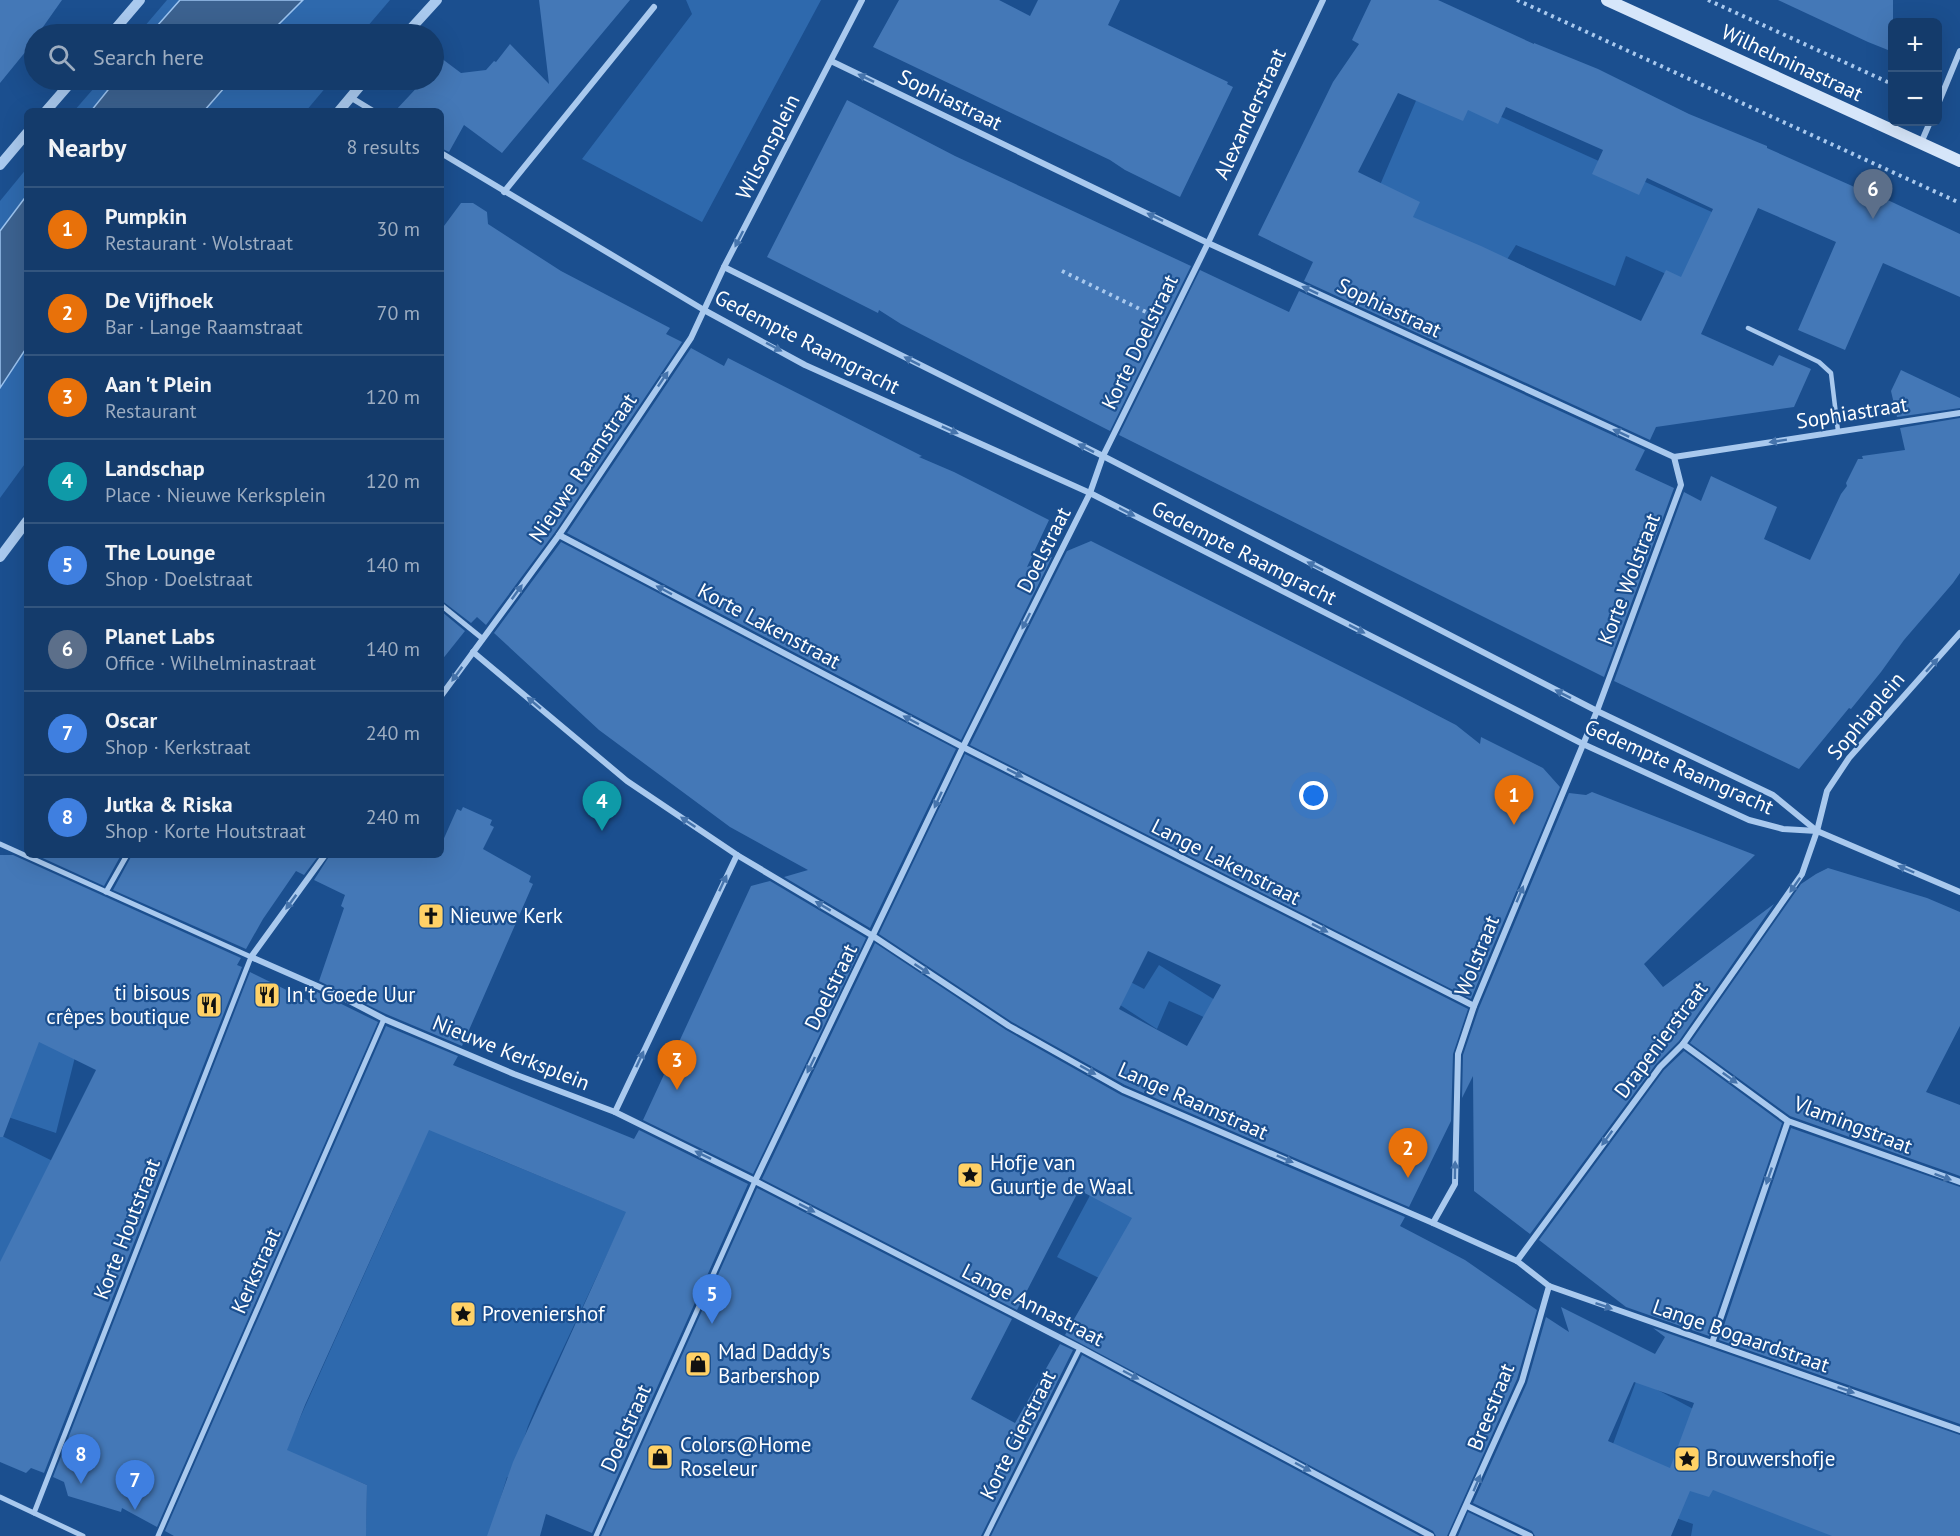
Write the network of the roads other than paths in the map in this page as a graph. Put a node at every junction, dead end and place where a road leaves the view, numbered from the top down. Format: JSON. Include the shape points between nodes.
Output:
{"nodes":[{"id":1,"x":140,"y":0,"type":"edge"},
{"id":2,"x":437,"y":0,"type":"edge"},
{"id":3,"x":862,"y":0,"type":"edge"},
{"id":4,"x":1323,"y":0,"type":"edge"},
{"id":5,"x":1607,"y":0,"type":"edge"},
{"id":6,"x":654,"y":7,"type":"dead end"},
{"id":7,"x":120,"y":24,"type":"edge"},
{"id":8,"x":415,"y":24,"type":"edge"},
{"id":9,"x":1960,"y":51,"type":"edge"},
{"id":10,"x":831,"y":61,"type":"junction"},
{"id":11,"x":64,"y":90,"type":"edge"},
{"id":12,"x":356,"y":90,"type":"edge"},
{"id":13,"x":1942,"y":94,"type":"edge"},
{"id":14,"x":350,"y":97,"type":"junction"},
{"id":15,"x":49,"y":108,"type":"edge"},
{"id":16,"x":341,"y":108,"type":"edge"},
{"id":17,"x":368,"y":108,"type":"edge"},
{"id":18,"x":1928,"y":126,"type":"edge"},
{"id":19,"x":24,"y":137,"type":"edge"},
{"id":20,"x":1921,"y":144,"type":"junction"},
{"id":21,"x":444,"y":155,"type":"edge"},
{"id":22,"x":1960,"y":161,"type":"edge"},
{"id":23,"x":0,"y":165,"type":"edge"},
{"id":24,"x":504,"y":192,"type":"junction"},
{"id":25,"x":1208,"y":243,"type":"junction"},
{"id":26,"x":724,"y":267,"type":"junction"},
{"id":27,"x":704,"y":310,"type":"junction"},
{"id":28,"x":1748,"y":328,"type":"dead end"},
{"id":29,"x":1960,"y":413,"type":"edge"},
{"id":30,"x":1838,"y":431,"type":"junction"},
{"id":31,"x":1103,"y":456,"type":"junction"},
{"id":32,"x":1674,"y":457,"type":"junction"},
{"id":33,"x":1090,"y":493,"type":"junction"},
{"id":34,"x":24,"y":525,"type":"edge"},
{"id":35,"x":559,"y":535,"type":"junction"},
{"id":36,"x":0,"y":557,"type":"edge"},
{"id":37,"x":444,"y":607,"type":"edge"},
{"id":38,"x":1960,"y":633,"type":"edge"},
{"id":39,"x":483,"y":639,"type":"junction"},
{"id":40,"x":473,"y":651,"type":"junction"},
{"id":41,"x":444,"y":692,"type":"edge"},
{"id":42,"x":1597,"y":711,"type":"junction"},
{"id":43,"x":1583,"y":744,"type":"junction"},
{"id":44,"x":963,"y":747,"type":"junction"},
{"id":45,"x":1817,"y":831,"type":"junction"},
{"id":46,"x":0,"y":844,"type":"edge"},
{"id":47,"x":24,"y":855,"type":"edge"},
{"id":48,"x":737,"y":855,"type":"junction"},
{"id":49,"x":31,"y":858,"type":"edge"},
{"id":50,"x":125,"y":858,"type":"edge"},
{"id":51,"x":323,"y":858,"type":"edge"},
{"id":52,"x":106,"y":892,"type":"junction"},
{"id":53,"x":1960,"y":892,"type":"edge"},
{"id":54,"x":873,"y":936,"type":"junction"},
{"id":55,"x":251,"y":957,"type":"junction"},
{"id":56,"x":1474,"y":1006,"type":"junction"},
{"id":57,"x":384,"y":1019,"type":"junction"},
{"id":58,"x":1683,"y":1044,"type":"junction"},
{"id":59,"x":615,"y":1112,"type":"junction"},
{"id":60,"x":1788,"y":1121,"type":"junction"},
{"id":61,"x":755,"y":1181,"type":"junction"},
{"id":62,"x":1960,"y":1182,"type":"edge"},
{"id":63,"x":1433,"y":1223,"type":"junction"},
{"id":64,"x":1517,"y":1261,"type":"junction"},
{"id":65,"x":1549,"y":1286,"type":"junction"},
{"id":66,"x":1712,"y":1343,"type":"junction"},
{"id":67,"x":1080,"y":1348,"type":"junction"},
{"id":68,"x":1960,"y":1430,"type":"edge"},
{"id":69,"x":0,"y":1497,"type":"edge"},
{"id":70,"x":1467,"y":1506,"type":"junction"},
{"id":71,"x":34,"y":1513,"type":"junction"},
{"id":72,"x":83,"y":1536,"type":"edge"},
{"id":73,"x":158,"y":1536,"type":"edge"},
{"id":74,"x":596,"y":1536,"type":"edge"},
{"id":75,"x":986,"y":1536,"type":"edge"},
{"id":76,"x":1431,"y":1536,"type":"edge"},
{"id":77,"x":1452,"y":1536,"type":"edge"},
{"id":78,"x":1530,"y":1536,"type":"edge"}],
"edges":[{"from":1,"to":7,"type":"street"},
{"from":2,"to":8,"type":"street"},
{"from":3,"to":10,"type":"street","name":"Wilsonsplein"},
{"from":4,"to":25,"type":"street","name":"Alexanderstraat"},
{"from":5,"to":20,"type":"main road","name":"Wilhelminastraat"},
{"from":6,"to":24,"type":"street"},
{"from":9,"to":13,"type":"street"},
{"from":25,"to":10,"type":"street","name":"Sophiastraat","one_way":true},
{"from":10,"to":26,"type":"street","name":"Wilsonsplein","one_way":true},
{"from":11,"to":15,"type":"street"},
{"from":12,"to":14,"type":"street"},
{"from":14,"to":16,"type":"street"},
{"from":14,"to":17,"type":"street"},
{"from":18,"to":20,"type":"street"},
{"from":19,"to":23,"type":"street"},
{"from":20,"to":22,"type":"main road","name":"Wilhelminastraat"},
{"from":21,"to":24,"type":"street","name":"Gedempte Raamgracht"},
{"from":24,"to":27,"type":"street","name":"Gedempte Raamgracht"},
{"from":25,"to":31,"type":"street","name":"Korte Doelstraat"},
{"from":32,"to":25,"type":"street","name":"Sophiastraat","one_way":true},
{"from":26,"to":27,"type":"street","name":"Wilsonsplein"},
{"from":31,"to":26,"type":"street","name":"Gedempte Raamgracht","one_way":true},
{"from":27,"to":33,"type":"street","name":"Gedempte Raamgracht","one_way":true,"via":[[805,365]]},
{"from":35,"to":27,"type":"street","name":"Nieuwe Raamstraat","one_way":true,"via":[[691,338]]},
{"from":28,"to":30,"type":"lane","via":[[1819,362],[1832,373]]},
{"from":29,"to":30,"type":"street","name":"Sophiastraat"},
{"from":30,"to":32,"type":"street","name":"Sophiastraat","one_way":true},
{"from":31,"to":33,"type":"street","name":"Doelstraat"},
{"from":42,"to":31,"type":"street","name":"Gedempte Raamgracht","one_way":true},
{"from":32,"to":42,"type":"street","name":"Korte Wolstraat","via":[[1681,485]]},
{"from":33,"to":43,"type":"street","name":"Gedempte Raamgracht","one_way":true},
{"from":33,"to":44,"type":"street","name":"Doelstraat","one_way":true},
{"from":34,"to":36,"type":"street"},
{"from":39,"to":35,"type":"street","name":"Nieuwe Raamstraat","one_way":true},
{"from":44,"to":35,"type":"street","name":"Korte Lakenstraat","one_way":true},
{"from":37,"to":39,"type":"street"},
{"from":45,"to":38,"type":"street","name":"Sophiaplein","one_way":true,"via":[[1827,791],[1849,758]]},
{"from":39,"to":40,"type":"street"},
{"from":40,"to":41,"type":"street","one_way":true},
{"from":48,"to":40,"type":"street","one_way":true,"via":[[627,781]]},
{"from":42,"to":43,"type":"street","name":"Wolstraat"},
{"from":42,"to":45,"type":"street","name":"Gedempte Raamgracht","via":[[1773,795]]},
{"from":43,"to":45,"type":"street","name":"Gedempte Raamgracht","via":[[1749,820],[1783,829]]},
{"from":56,"to":43,"type":"street","name":"Wolstraat","one_way":true},
{"from":44,"to":54,"type":"street","name":"Doelstraat","one_way":true},
{"from":44,"to":56,"type":"street","name":"Lange Lakenstraat","one_way":true},
{"from":53,"to":45,"type":"street","one_way":true},
{"from":45,"to":58,"type":"street","name":"Drapenierstraat","one_way":true,"via":[[1802,874]]},
{"from":46,"to":47,"type":"street"},
{"from":54,"to":48,"type":"street","one_way":true},
{"from":59,"to":48,"type":"street","one_way":true},
{"from":49,"to":52,"type":"street"},
{"from":50,"to":52,"type":"street"},
{"from":51,"to":55,"type":"street","one_way":true},
{"from":52,"to":55,"type":"street"},
{"from":54,"to":61,"type":"street","name":"Doelstraat","one_way":true},
{"from":54,"to":63,"type":"street","name":"Lange Raamstraat","one_way":true,"via":[[1009,1026],[1123,1090]]},
{"from":55,"to":57,"type":"street","name":"Nieuwe Kerksplein"},
{"from":55,"to":71,"type":"street","name":"Korte Houtstraat"},
{"from":63,"to":56,"type":"street","name":"Wolstraat","one_way":true,"via":[[1455,1184],[1458,1054]]},
{"from":57,"to":59,"type":"street","name":"Nieuwe Kerksplein"},
{"from":57,"to":73,"type":"street","name":"Kerkstraat"},
{"from":58,"to":60,"type":"street","name":"Vlamingstraat","one_way":true},
{"from":58,"to":64,"type":"street","name":"Drapenierstraat","one_way":true,"via":[[1660,1067]]},
{"from":61,"to":59,"type":"street","name":"Lange Annastraat","one_way":true},
{"from":60,"to":62,"type":"street","name":"Vlamingstraat","one_way":true},
{"from":60,"to":66,"type":"street","one_way":true},
{"from":61,"to":67,"type":"street","name":"Lange Annastraat","one_way":true},
{"from":61,"to":74,"type":"street","name":"Doelstraat"},
{"from":63,"to":64,"type":"street","name":"Lange Raamstraat"},
{"from":64,"to":65,"type":"street","name":"Lange Bogaardstraat"},
{"from":65,"to":66,"type":"street","name":"Lange Bogaardstraat","one_way":true},
{"from":70,"to":65,"type":"street","name":"Breestraat","one_way":true,"via":[[1522,1381]]},
{"from":66,"to":68,"type":"street","name":"Lange Bogaardstraat","one_way":true},
{"from":67,"to":75,"type":"street","name":"Korte Gierstraat"},
{"from":67,"to":76,"type":"street","name":"Lange Annastraat","one_way":true},
{"from":69,"to":71,"type":"street"},
{"from":70,"to":77,"type":"street","name":"Breestraat"},
{"from":70,"to":78,"type":"street"},
{"from":71,"to":72,"type":"street"}]}
